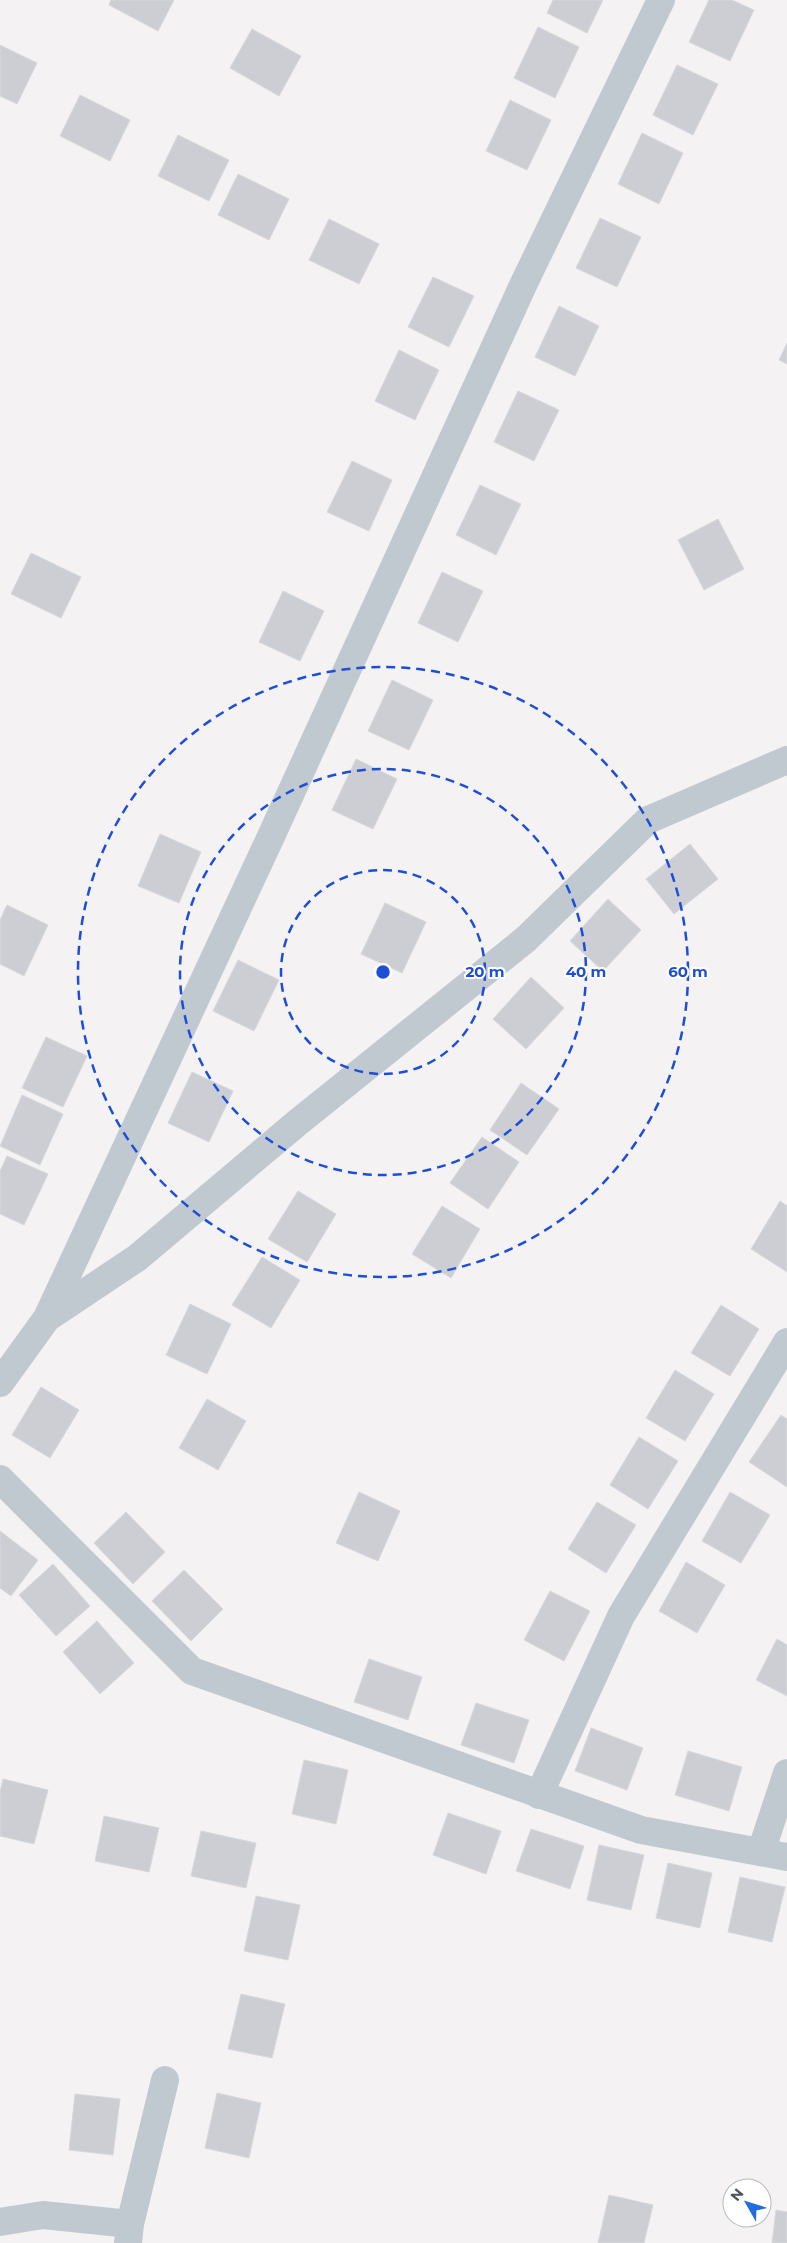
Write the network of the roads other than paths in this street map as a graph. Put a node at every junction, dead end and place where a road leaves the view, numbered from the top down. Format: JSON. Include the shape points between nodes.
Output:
{"nodes":[{"id":1,"x":661,"y":0,"type":"edge"},
{"id":2,"x":787,"y":760,"type":"edge"},
{"id":3,"x":47,"y":1318,"type":"junction"},
{"id":4,"x":787,"y":1342,"type":"edge"},
{"id":5,"x":0,"y":1383,"type":"edge"},
{"id":6,"x":0,"y":1479,"type":"edge"},
{"id":7,"x":787,"y":1773,"type":"edge"},
{"id":8,"x":539,"y":1795,"type":"junction"},
{"id":9,"x":760,"y":1852,"type":"junction"},
{"id":10,"x":787,"y":1857,"type":"edge"},
{"id":11,"x":165,"y":2080,"type":"dead end"},
{"id":12,"x":0,"y":2222,"type":"edge"},
{"id":13,"x":129,"y":2233,"type":"edge"}],
"edges":[{"from":1,"to":3,"type":"street","via":[[524,283]]},
{"from":2,"to":3,"type":"street","via":[[648,820],[526,940],[297,1123],[137,1258]]},
{"from":3,"to":5,"type":"street"},
{"from":4,"to":8,"type":"street","via":[[621,1616]]},
{"from":6,"to":8,"type":"street","via":[[192,1671]]},
{"from":7,"to":9,"type":"street"},
{"from":8,"to":9,"type":"street","via":[[641,1830]]},
{"from":9,"to":10,"type":"street"},
{"from":11,"to":13,"type":"street"},
{"from":12,"to":13,"type":"street","via":[[42,2215]]}]}
